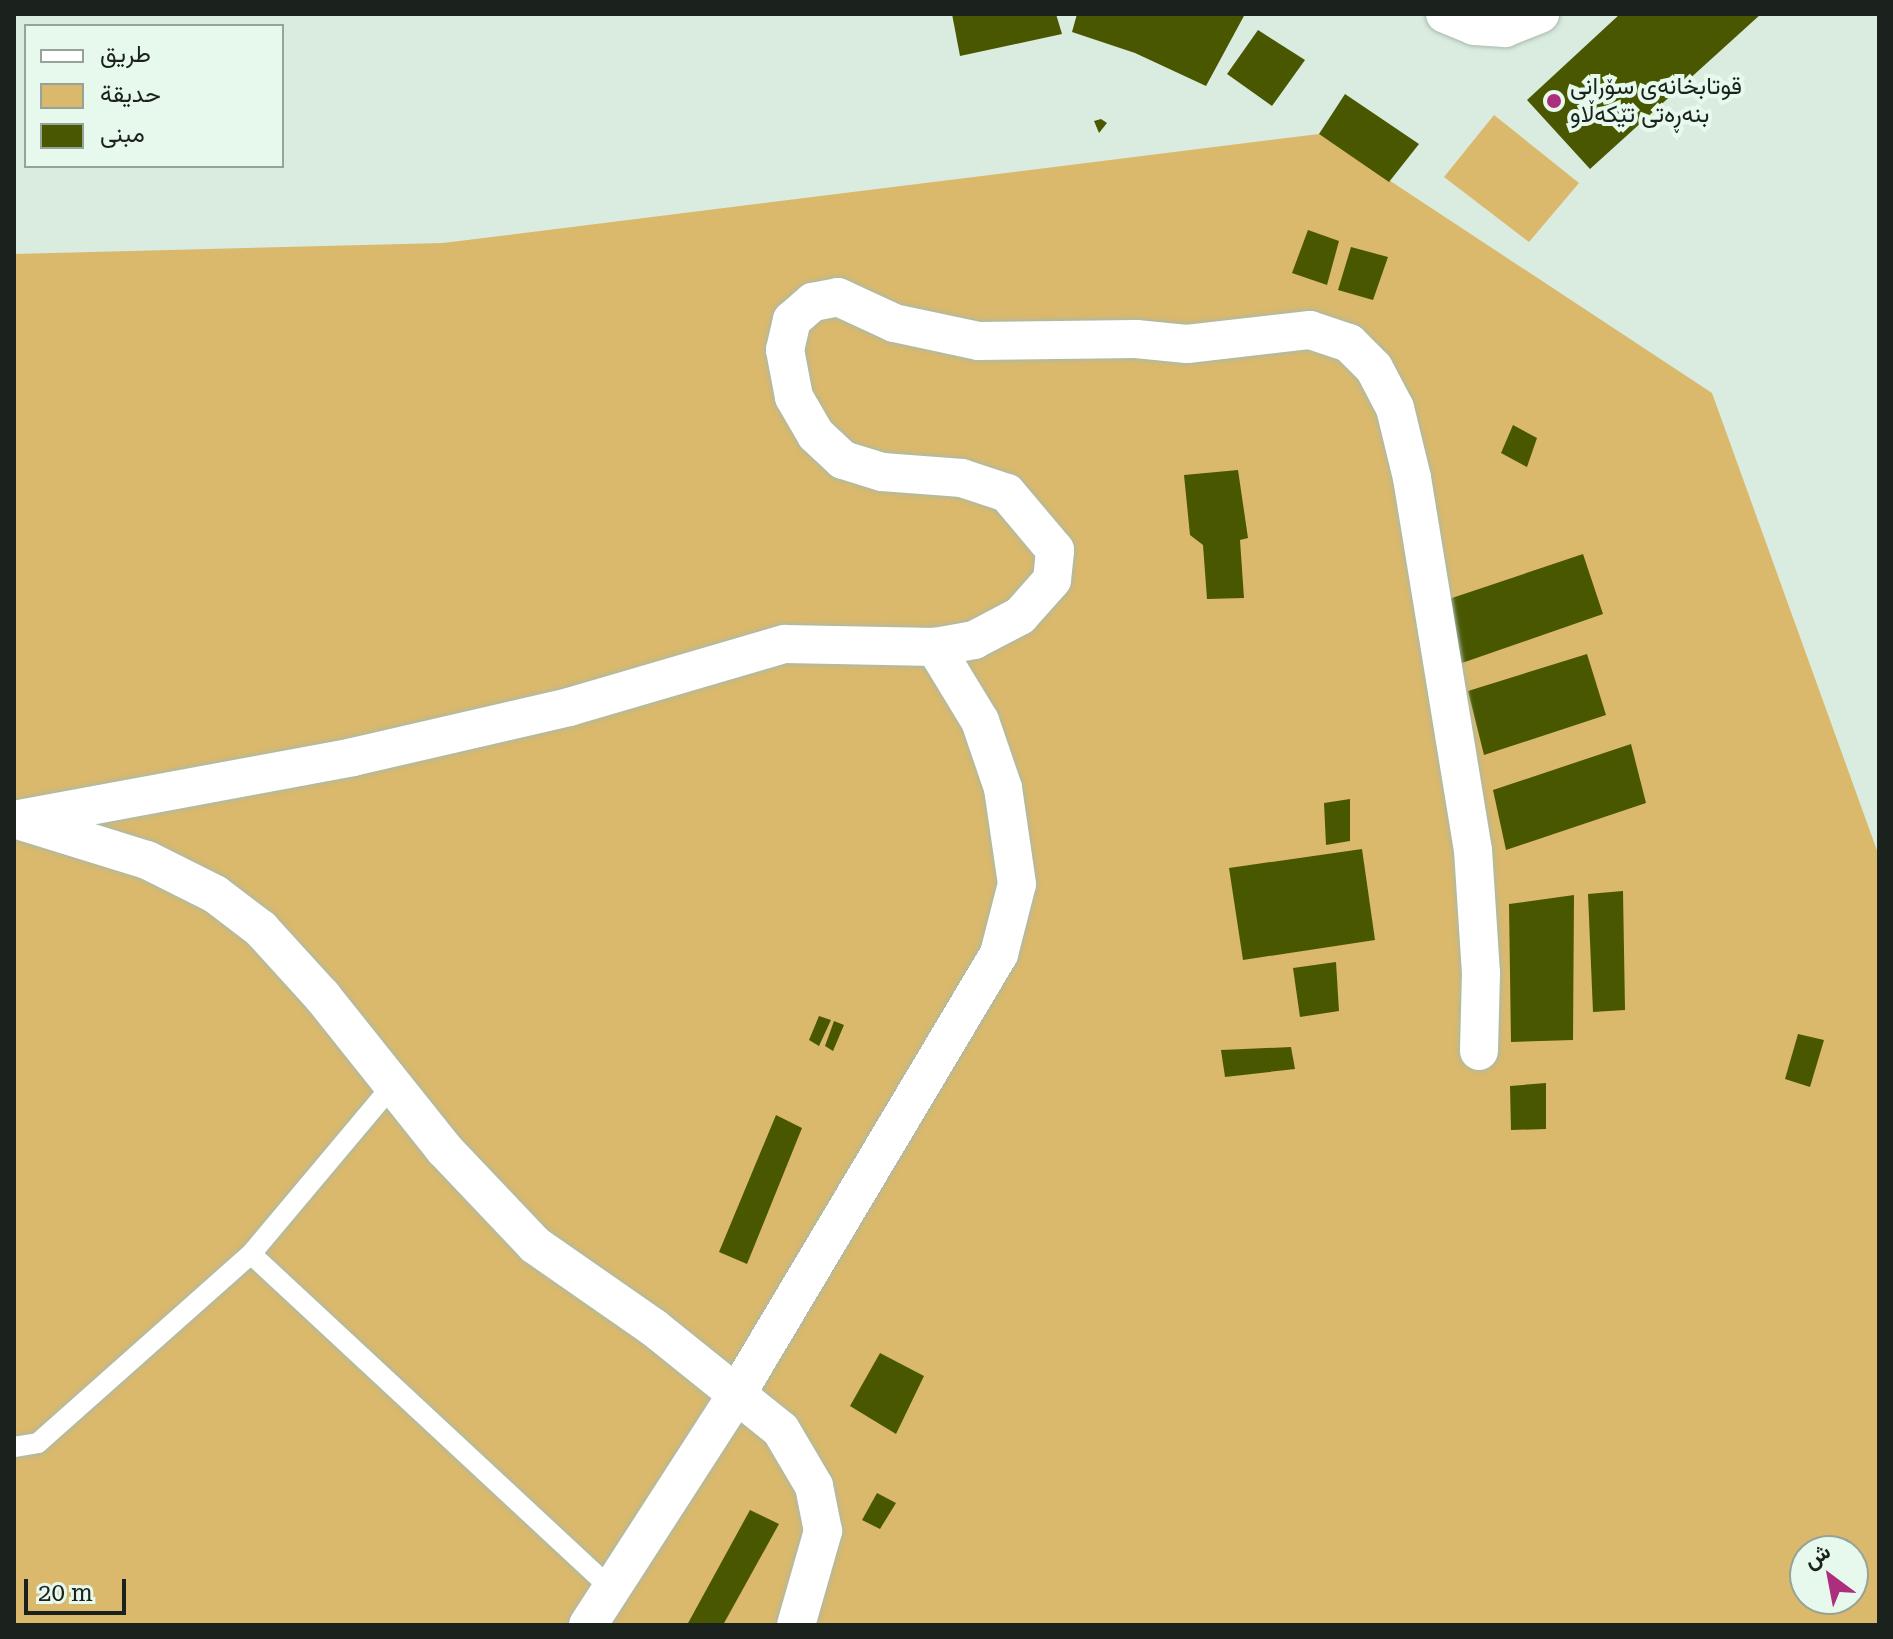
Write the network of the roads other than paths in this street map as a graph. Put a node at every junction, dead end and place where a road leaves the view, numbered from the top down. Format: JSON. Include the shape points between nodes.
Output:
{"nodes":[{"id":1,"x":1445,"y":14,"type":"edge"},
{"id":2,"x":1540,"y":14,"type":"edge"},
{"id":3,"x":935,"y":647,"type":"junction"},
{"id":4,"x":15,"y":820,"type":"edge"},
{"id":5,"x":1479,"y":1051,"type":"dead end"},
{"id":6,"x":393,"y":1085,"type":"junction"},
{"id":7,"x":251,"y":1254,"type":"junction"},
{"id":8,"x":735,"y":1397,"type":"junction"},
{"id":9,"x":14,"y":1447,"type":"edge"},
{"id":10,"x":611,"y":1589,"type":"junction"},
{"id":11,"x":588,"y":1625,"type":"edge"},
{"id":12,"x":796,"y":1625,"type":"edge"}],
"edges":[{"from":1,"to":2,"type":"street","via":[[1474,26],[1505,28]]},
{"from":3,"to":4,"type":"street","via":[[785,644],[569,707],[353,757]]},
{"from":3,"to":5,"type":"street","via":[[974,640],[1020,616],[1052,580],[1055,550],[1007,493],[962,478],[882,472],[843,460],[816,435],[794,397],[785,350],[792,320],[813,302],[838,297],[894,323],[979,341],[1136,339],[1187,344],[1310,330],[1349,343],[1374,368],[1395,408],[1412,478],[1473,850],[1481,973]]},
{"from":3,"to":8,"type":"street","via":[[980,721],[1003,788],[1017,884],[999,954]]},
{"from":4,"to":6,"type":"street","via":[[147,860],[215,894],[261,929]]},
{"from":6,"to":7,"type":"lane"},
{"from":6,"to":8,"type":"street","via":[[444,1149],[535,1245],[653,1327]]},
{"from":7,"to":9,"type":"lane","via":[[38,1443]]},
{"from":7,"to":10,"type":"lane"},
{"from":8,"to":10,"type":"street"},
{"from":8,"to":12,"type":"street","via":[[781,1430],[814,1486],[823,1531]]},
{"from":10,"to":11,"type":"street"}]}
